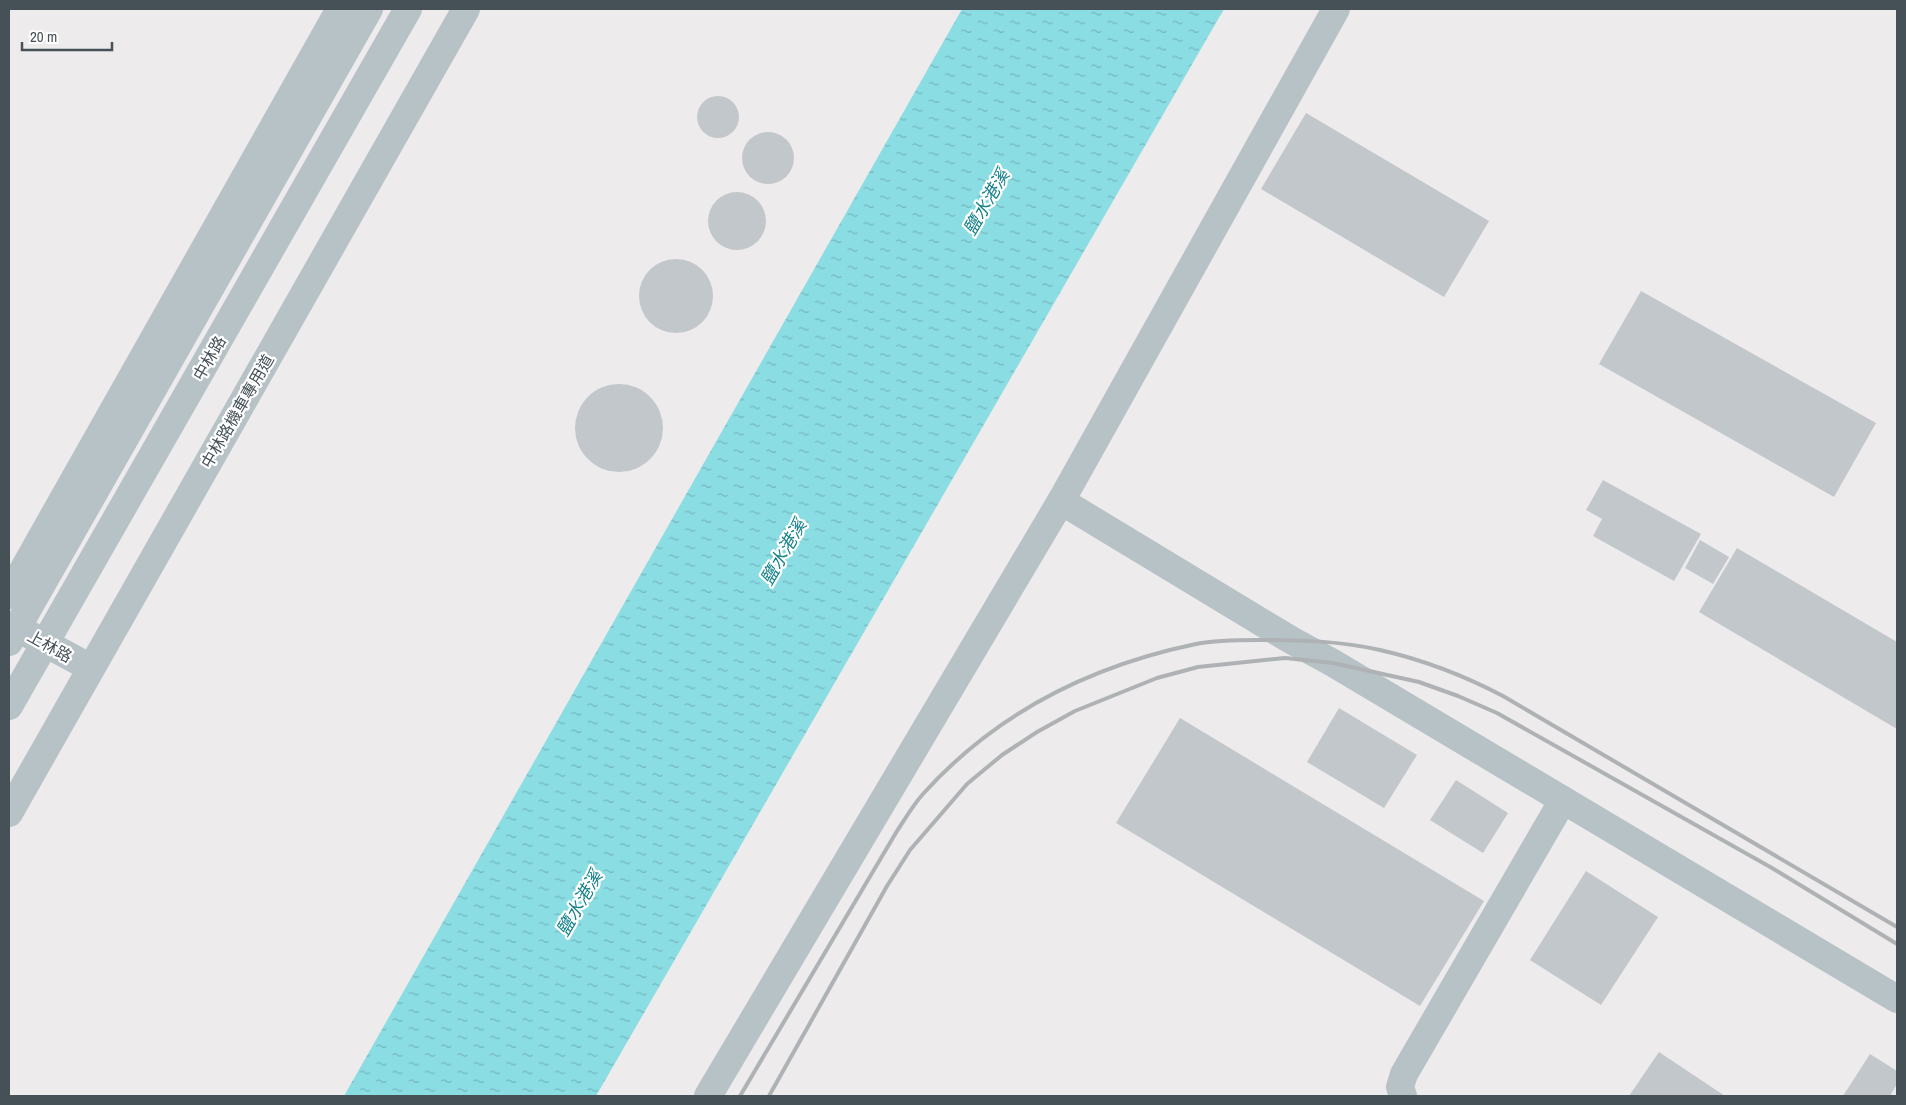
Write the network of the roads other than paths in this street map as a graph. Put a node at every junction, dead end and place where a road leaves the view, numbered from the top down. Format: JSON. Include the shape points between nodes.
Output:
{"nodes":[{"id":1,"x":340,"y":9,"type":"edge"},
{"id":2,"x":369,"y":9,"type":"edge"},
{"id":3,"x":408,"y":9,"type":"edge"},
{"id":4,"x":466,"y":9,"type":"edge"},
{"id":5,"x":1336,"y":9,"type":"edge"},
{"id":6,"x":1061,"y":501,"type":"junction"},
{"id":7,"x":9,"y":596,"type":"edge"},
{"id":8,"x":12,"y":631,"type":"edge"},
{"id":9,"x":45,"y":643,"type":"junction"},
{"id":10,"x":91,"y":668,"type":"junction"},
{"id":11,"x":9,"y":706,"type":"edge"},
{"id":12,"x":1563,"y":800,"type":"junction"},
{"id":13,"x":9,"y":813,"type":"edge"},
{"id":14,"x":1897,"y":999,"type":"edge"},
{"id":15,"x":708,"y":1096,"type":"edge"},
{"id":16,"x":1403,"y":1096,"type":"edge"}],
"edges":[{"from":1,"to":7,"type":"street"},
{"from":2,"to":8,"type":"street","name":"中林路"},
{"from":3,"to":9,"type":"street","name":"中林路"},
{"from":4,"to":10,"type":"street","name":"中林路機車專用道"},
{"from":5,"to":6,"type":"street"},
{"from":6,"to":12,"type":"street"},
{"from":6,"to":15,"type":"street"},
{"from":8,"to":9,"type":"street","name":"上林路"},
{"from":9,"to":10,"type":"street","name":"上林路"},
{"from":9,"to":11,"type":"street","name":"中林路"},
{"from":10,"to":13,"type":"street","name":"中林路機車專用道"},
{"from":12,"to":14,"type":"street"},
{"from":12,"to":16,"type":"street","via":[[1404,1074],[1400,1087]]}]}
